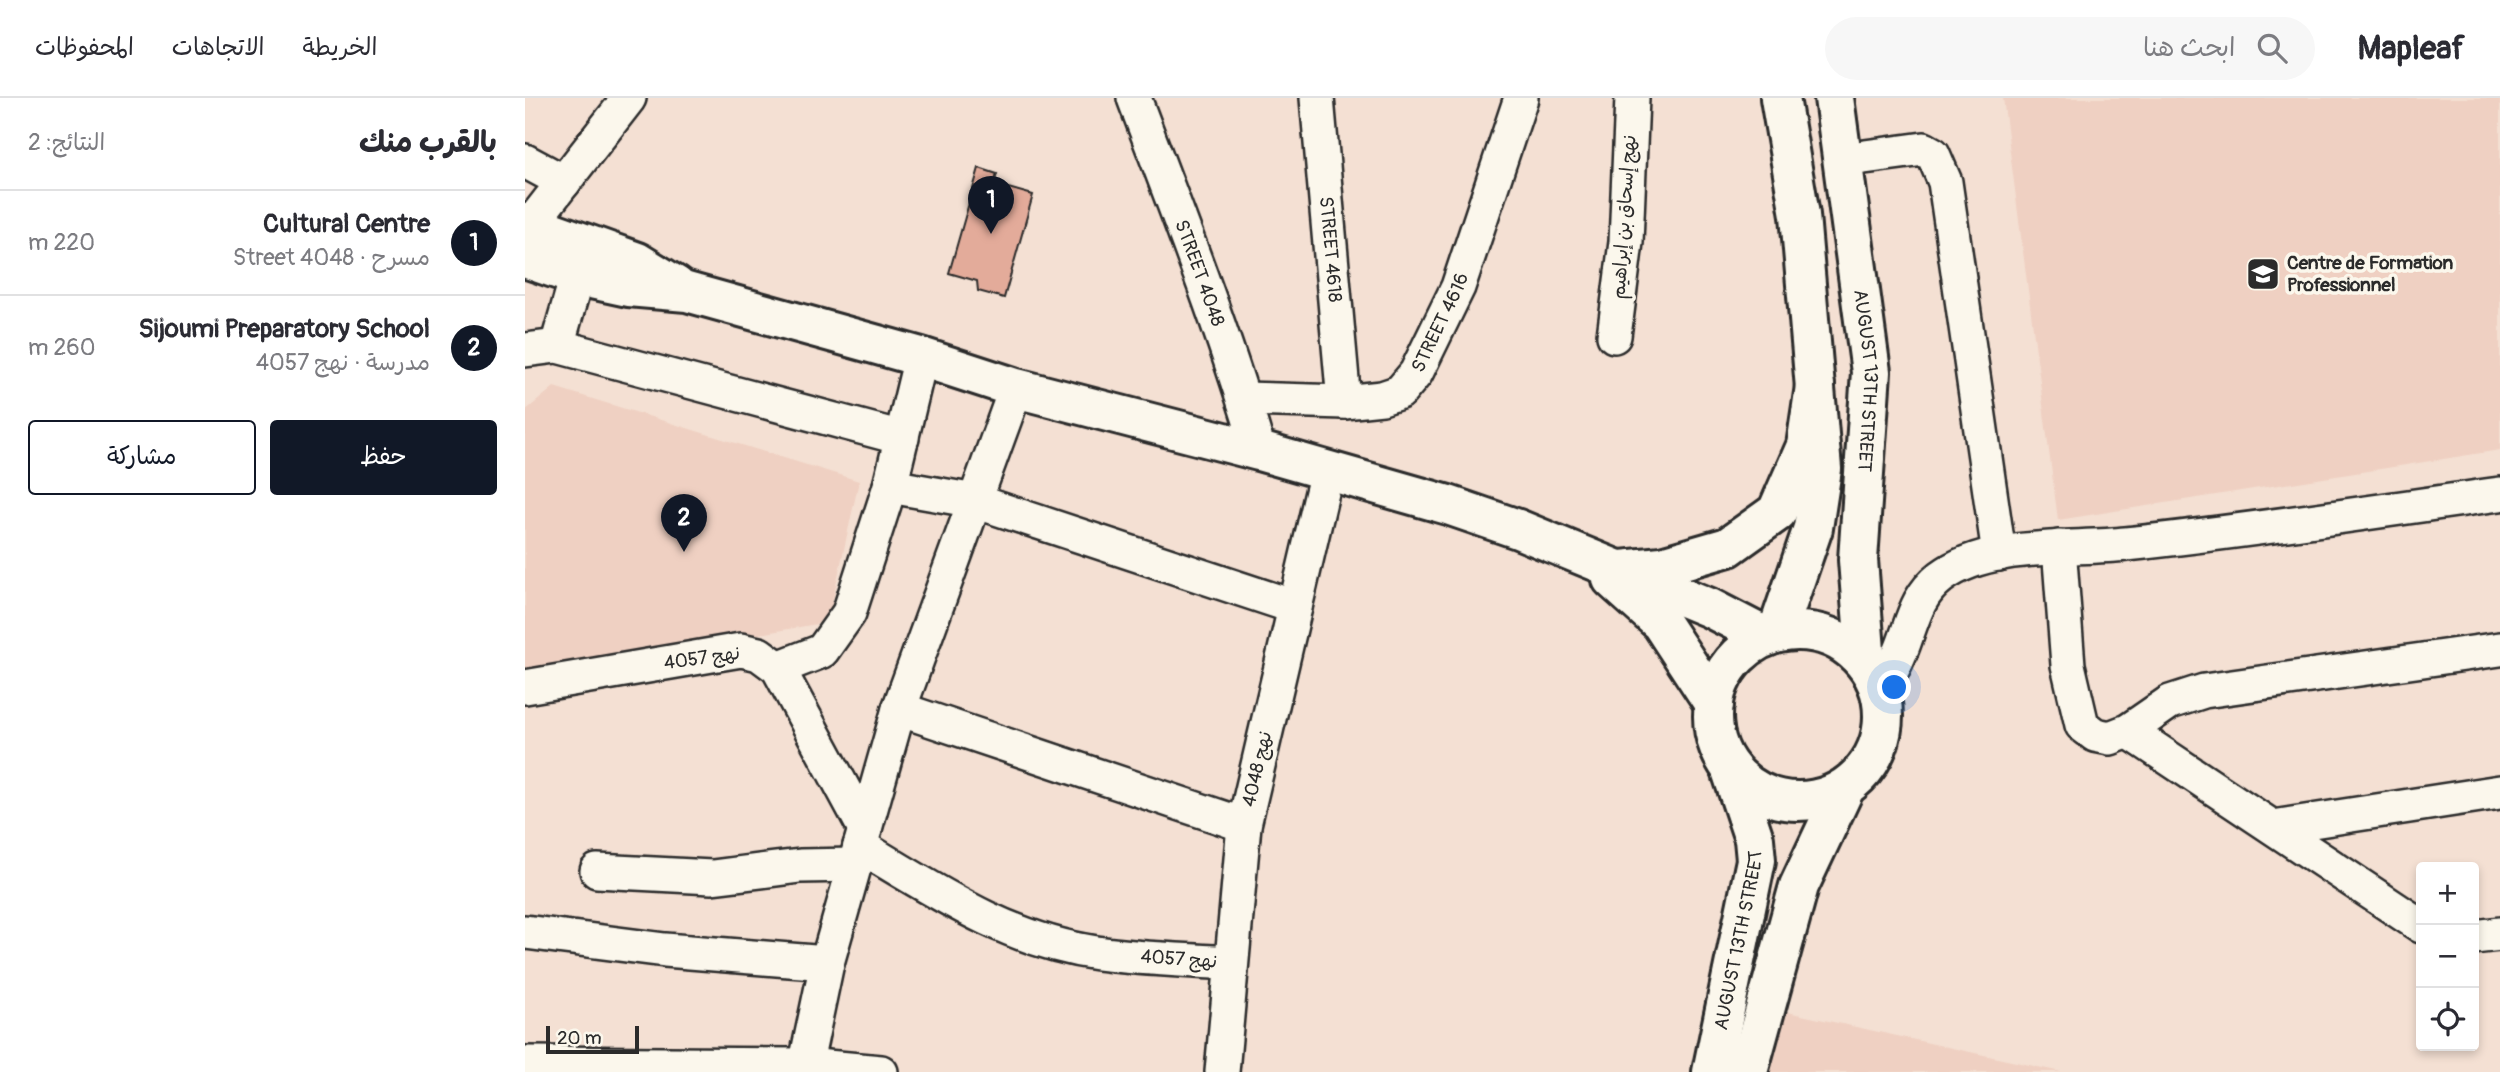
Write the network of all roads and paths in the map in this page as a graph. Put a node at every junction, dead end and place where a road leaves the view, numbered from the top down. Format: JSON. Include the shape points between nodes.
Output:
{"nodes":[{"id":1,"x":629,"y":98,"type":"edge"},
{"id":2,"x":1134,"y":98,"type":"edge"},
{"id":3,"x":1317,"y":98,"type":"edge"},
{"id":4,"x":1521,"y":98,"type":"edge"},
{"id":5,"x":1632,"y":98,"type":"edge"},
{"id":6,"x":1780,"y":98,"type":"edge"},
{"id":7,"x":1834,"y":98,"type":"edge"},
{"id":8,"x":1842,"y":160,"type":"junction"},
{"id":9,"x":525,"y":161,"type":"edge"},
{"id":10,"x":564,"y":182,"type":"junction"},
{"id":11,"x":527,"y":235,"type":"edge"},
{"id":12,"x":577,"y":276,"type":"junction"},
{"id":13,"x":687,"y":292,"type":"junction"},
{"id":14,"x":1613,"y":336,"type":"dead end"},
{"id":15,"x":558,"y":346,"type":"junction"},
{"id":16,"x":525,"y":350,"type":"edge"},
{"id":17,"x":921,"y":357,"type":"junction"},
{"id":18,"x":1815,"y":386,"type":"junction"},
{"id":19,"x":1016,"y":388,"type":"junction"},
{"id":20,"x":1244,"y":399,"type":"junction"},
{"id":21,"x":1344,"y":402,"type":"junction"},
{"id":22,"x":902,"y":438,"type":"junction"},
{"id":23,"x":1259,"y":451,"type":"junction"},
{"id":24,"x":1327,"y":471,"type":"junction"},
{"id":25,"x":890,"y":486,"type":"junction"},
{"id":26,"x":2500,"y":494,"type":"edge"},
{"id":27,"x":975,"y":501,"type":"junction"},
{"id":28,"x":2059,"y":547,"type":"junction"},
{"id":29,"x":1999,"y":554,"type":"junction"},
{"id":30,"x":1604,"y":566,"type":"junction"},
{"id":31,"x":1295,"y":607,"type":"junction"},
{"id":32,"x":1772,"y":635,"type":"junction"},
{"id":33,"x":2500,"y":649,"type":"edge"},
{"id":34,"x":778,"y":668,"type":"junction"},
{"id":35,"x":1874,"y":679,"type":"junction"},
{"id":36,"x":525,"y":687,"type":"edge"},
{"id":37,"x":1714,"y":704,"type":"junction"},
{"id":38,"x":899,"y":709,"type":"junction"},
{"id":39,"x":2128,"y":731,"type":"junction"},
{"id":40,"x":1731,"y":770,"type":"junction"},
{"id":41,"x":1845,"y":788,"type":"junction"},
{"id":42,"x":2500,"y":792,"type":"edge"},
{"id":43,"x":1244,"y":825,"type":"junction"},
{"id":44,"x":2273,"y":827,"type":"junction"},
{"id":45,"x":860,"y":846,"type":"junction"},
{"id":46,"x":597,"y":872,"type":"dead end"},
{"id":47,"x":2420,"y":925,"type":"edge"},
{"id":48,"x":525,"y":932,"type":"edge"},
{"id":49,"x":2500,"y":934,"type":"edge"},
{"id":50,"x":2479,"y":936,"type":"edge"},
{"id":51,"x":827,"y":963,"type":"junction"},
{"id":52,"x":1230,"y":963,"type":"junction"},
{"id":53,"x":525,"y":1063,"type":"edge"},
{"id":54,"x":804,"y":1069,"type":"edge"},
{"id":55,"x":881,"y":1072,"type":"edge"},
{"id":56,"x":1222,"y":1072,"type":"edge"},
{"id":57,"x":1711,"y":1072,"type":"edge"},
{"id":58,"x":1748,"y":1072,"type":"edge"}],
"edges":[{"from":1,"to":10,"type":"street"},
{"from":2,"to":20,"type":"street","name":"STREET 4048"},
{"from":3,"to":21,"type":"street","name":"STREET 4618"},
{"from":4,"to":21,"type":"street","name":"STREET 4616","via":[[1458,287],[1416,373],[1400,392]]},
{"from":5,"to":14,"type":"street","name":"نهج إسحاق بن إبراهيم","via":[[1626,242]]},
{"from":6,"to":18,"type":"main road","via":[[1800,215]]},
{"from":7,"to":8,"type":"main road","name":"AUGUST 13TH STREET"},
{"from":8,"to":29,"type":"street","via":[[1924,149],[1933,155],[1945,182]]},
{"from":8,"to":35,"type":"main road","name":"AUGUST 13TH STREET","via":[[1871,372],[1857,560]]},
{"from":9,"to":10,"type":"street"},
{"from":10,"to":11,"type":"street"},
{"from":11,"to":12,"type":"main road"},
{"from":11,"to":13,"type":"main road","via":[[637,262]]},
{"from":12,"to":13,"type":"main road"},
{"from":12,"to":15,"type":"street"},
{"from":13,"to":17,"type":"main road"},
{"from":15,"to":16,"type":"street"},
{"from":15,"to":22,"type":"street"},
{"from":17,"to":19,"type":"main road"},
{"from":17,"to":22,"type":"street"},
{"from":18,"to":30,"type":"main road","via":[[1806,446],[1777,512],[1728,547],[1662,566]]},
{"from":18,"to":32,"type":"main road","via":[[1822,469],[1813,528]]},
{"from":19,"to":23,"type":"main road"},
{"from":19,"to":27,"type":"street"},
{"from":20,"to":21,"type":"street","name":"STREET 4616"},
{"from":20,"to":23,"type":"street","name":"STREET 4048"},
{"from":22,"to":25,"type":"street"},
{"from":23,"to":24,"type":"main road"},
{"from":24,"to":30,"type":"main road","via":[[1480,516]]},
{"from":24,"to":31,"type":"street","name":"نهج 4048"},
{"from":25,"to":27,"type":"street"},
{"from":25,"to":34,"type":"street","via":[[849,613],[822,651]]},
{"from":26,"to":28,"type":"street","via":[[2137,542]]},
{"from":27,"to":31,"type":"street"},
{"from":27,"to":38,"type":"street"},
{"from":28,"to":29,"type":"street"},
{"from":28,"to":39,"type":"street","via":[[2068,664],[2082,725],[2095,735],[2110,738]]},
{"from":29,"to":35,"type":"street","via":[[1969,561],[1925,590],[1905,642]]},
{"from":30,"to":32,"type":"main road"},
{"from":30,"to":37,"type":"main road","via":[[1661,623]]},
{"from":31,"to":43,"type":"street","name":"نهج 4048"},
{"from":32,"to":35,"type":"main road","via":[[1802,631],[1826,635],[1848,647]]},
{"from":32,"to":37,"type":"main road","via":[[1747,648],[1731,664]]},
{"from":33,"to":39,"type":"street","via":[[2204,691],[2171,702]]},
{"from":34,"to":36,"type":"street","name":"نهج 4057","via":[[759,654],[741,650]]},
{"from":34,"to":45,"type":"street"},
{"from":35,"to":41,"type":"main road","via":[[1884,720],[1878,747],[1865,770]]},
{"from":37,"to":40,"type":"main road","via":[[1713,727]]},
{"from":38,"to":43,"type":"street"},
{"from":38,"to":45,"type":"street"},
{"from":39,"to":44,"type":"street"},
{"from":40,"to":41,"type":"main road","via":[[1772,799],[1822,799]]},
{"from":40,"to":57,"type":"main road","name":"AUGUST 13TH STREET","via":[[1755,839],[1756,860]]},
{"from":41,"to":58,"type":"main road","name":"AUGUST 13TH STREET","via":[[1799,886]]},
{"from":42,"to":44,"type":"street"},
{"from":43,"to":52,"type":"street","name":"نهج 4048"},
{"from":44,"to":47,"type":"street"},
{"from":45,"to":46,"type":"street","via":[[800,866],[712,877]]},
{"from":45,"to":51,"type":"street"},
{"from":45,"to":52,"type":"street","name":"نهج 4057","via":[[967,910],[1047,942],[1096,953]]},
{"from":48,"to":51,"type":"street","via":[[664,950]]},
{"from":49,"to":50,"type":"street"},
{"from":51,"to":54,"type":"street"},
{"from":52,"to":56,"type":"street","name":"نهج 4048"},
{"from":53,"to":54,"type":"street"},
{"from":54,"to":55,"type":"street"}]}
